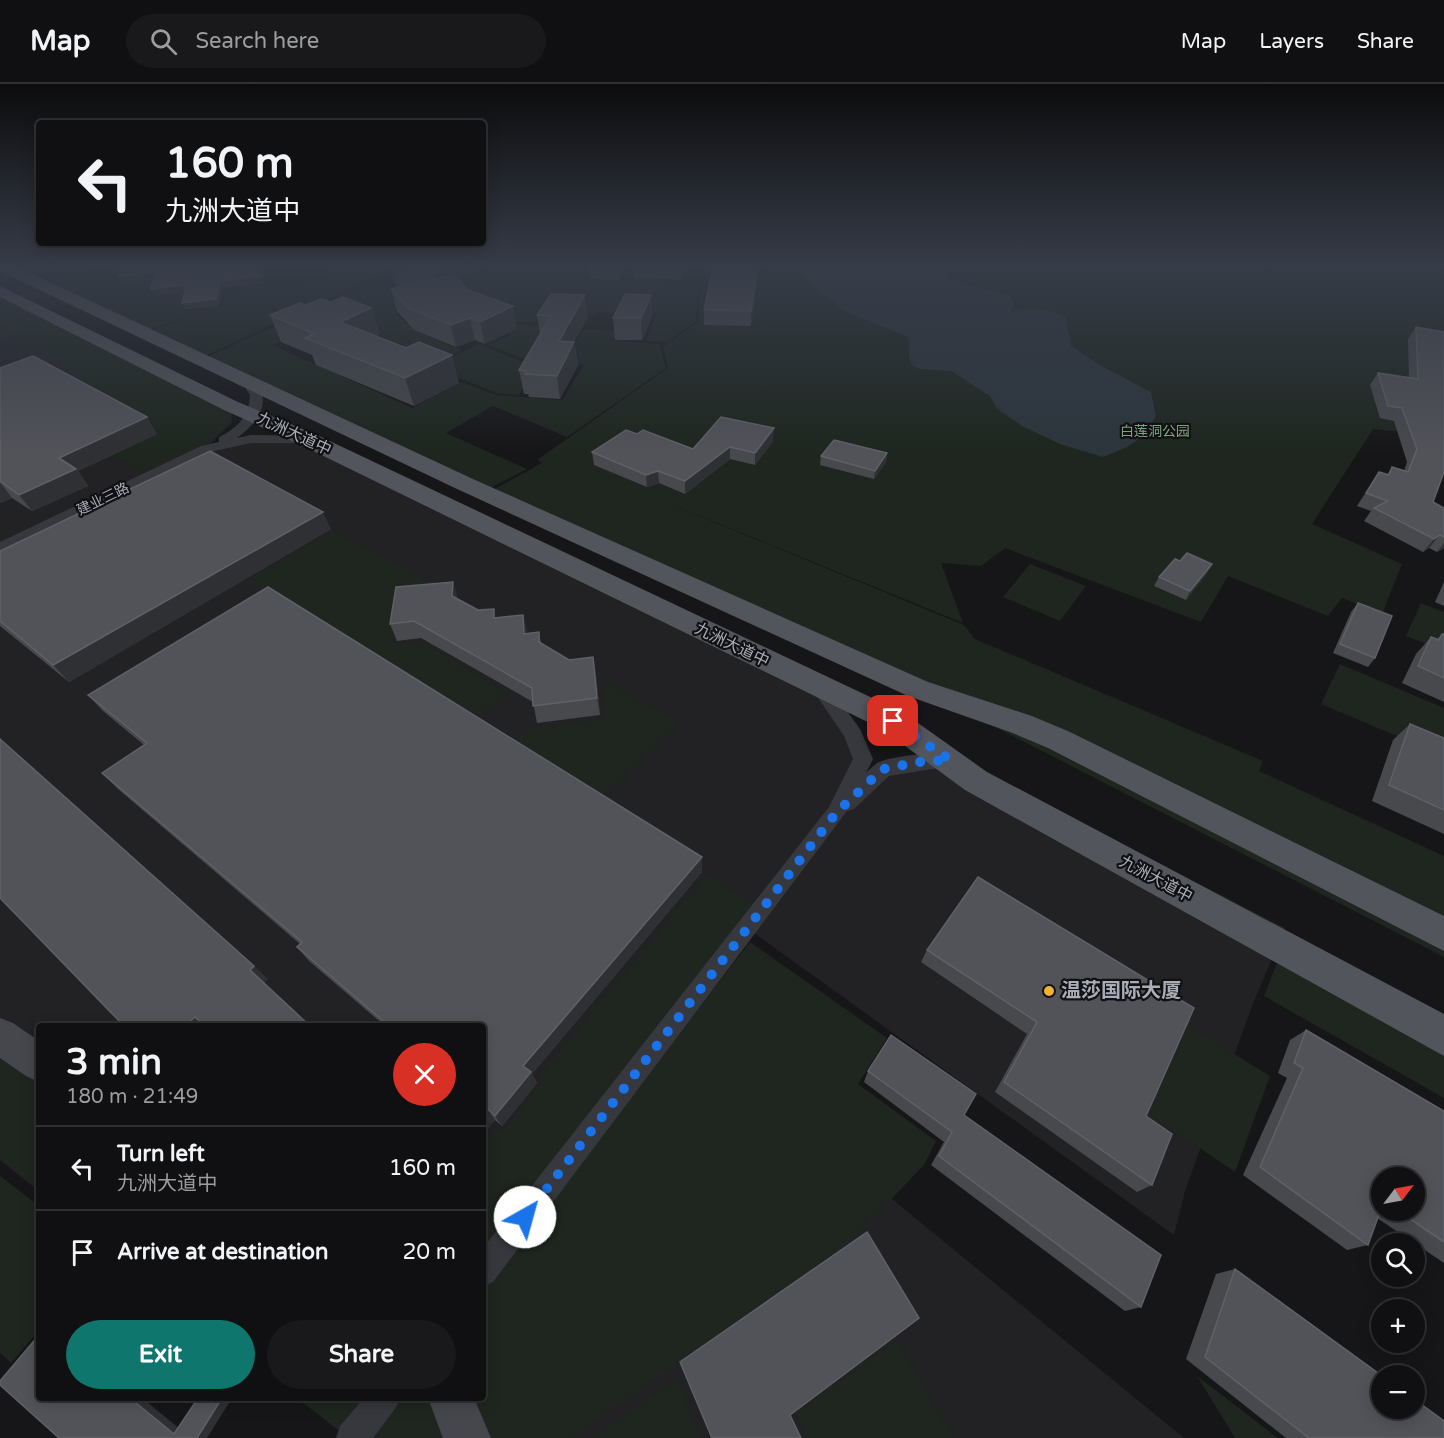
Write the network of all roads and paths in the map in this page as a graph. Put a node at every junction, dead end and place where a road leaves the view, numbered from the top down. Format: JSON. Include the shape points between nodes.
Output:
{"nodes":[{"id":1,"x":73,"y":327,"type":"edge"},
{"id":2,"x":132,"y":327,"type":"edge"},
{"id":3,"x":247,"y":381,"type":"junction"},
{"id":4,"x":242,"y":411,"type":"junction"},
{"id":5,"x":309,"y":440,"type":"junction"},
{"id":6,"x":206,"y":449,"type":"junction"},
{"id":7,"x":0,"y":548,"type":"edge"},
{"id":8,"x":819,"y":686,"type":"junction"},
{"id":9,"x":950,"y":760,"type":"junction"},
{"id":10,"x":836,"y":813,"type":"junction"},
{"id":11,"x":1444,"y":934,"type":"edge"},
{"id":12,"x":0,"y":1036,"type":"edge"},
{"id":13,"x":1444,"y":1036,"type":"edge"},
{"id":14,"x":36,"y":1061,"type":"edge"},
{"id":15,"x":486,"y":1268,"type":"edge"},
{"id":16,"x":382,"y":1401,"type":"edge"},
{"id":17,"x":452,"y":1401,"type":"edge"},
{"id":18,"x":352,"y":1438,"type":"edge"},
{"id":19,"x":467,"y":1438,"type":"edge"}],
"edges":[{"from":1,"to":4,"type":"main road","name":"九洲大道中"},
{"from":2,"to":3,"type":"main road","name":"九洲大道中"},
{"from":3,"to":4,"type":"street","via":[[256,395]]},
{"from":3,"to":11,"type":"main road","name":"九洲大道中","via":[[918,688],[1059,740]]},
{"from":4,"to":5,"type":"main road","name":"九洲大道中"},
{"from":4,"to":6,"type":"street","name":"建业三路"},
{"from":4,"to":6,"type":"street","via":[[244,428]]},
{"from":5,"to":6,"type":"street","name":"建业三路","via":[[251,439]]},
{"from":5,"to":8,"type":"main road","name":"九洲大道中"},
{"from":6,"to":7,"type":"street","name":"建业三路"},
{"from":8,"to":9,"type":"main road","name":"九洲大道中","via":[[893,721]]},
{"from":8,"to":10,"type":"street","via":[[853,734],[863,759]]},
{"from":9,"to":10,"type":"street","via":[[883,769]]},
{"from":9,"to":13,"type":"main road","name":"九洲大道中","via":[[976,782]]},
{"from":10,"to":15,"type":"street"},
{"from":12,"to":14,"type":"main road"},
{"from":16,"to":18,"type":"street"},
{"from":17,"to":19,"type":"main road"}]}
